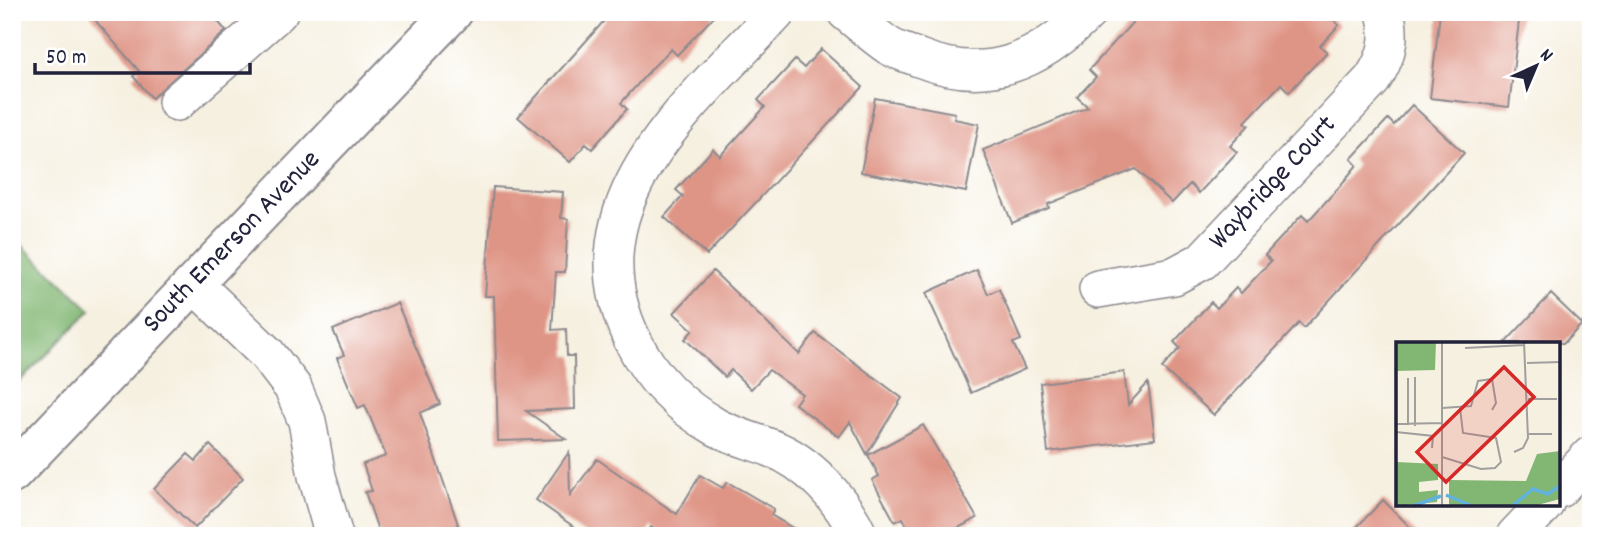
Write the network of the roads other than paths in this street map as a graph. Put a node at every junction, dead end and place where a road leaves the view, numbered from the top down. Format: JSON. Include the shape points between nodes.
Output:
{"nodes":[{"id":1,"x":279,"y":12,"type":"edge"},
{"id":2,"x":453,"y":12,"type":"edge"},
{"id":3,"x":777,"y":12,"type":"edge"},
{"id":4,"x":846,"y":12,"type":"edge"},
{"id":5,"x":1088,"y":12,"type":"edge"},
{"id":6,"x":1385,"y":12,"type":"edge"},
{"id":7,"x":177,"y":102,"type":"dead end"},
{"id":8,"x":194,"y":284,"type":"junction"},
{"id":9,"x":1098,"y":289,"type":"dead end"},
{"id":10,"x":1591,"y":456,"type":"edge"},
{"id":11,"x":12,"y":474,"type":"edge"},
{"id":12,"x":1561,"y":487,"type":"edge"},
{"id":13,"x":334,"y":536,"type":"edge"},
{"id":14,"x":859,"y":536,"type":"edge"}],
"edges":[{"from":1,"to":7,"type":"street"},
{"from":2,"to":8,"type":"main road","name":"South Emerson Avenue"},
{"from":3,"to":14,"type":"street","via":[[640,167],[620,217],[616,292],[637,352],[680,404],[716,427],[771,448],[805,469],[841,505]]},
{"from":4,"to":5,"type":"street","via":[[890,47],[931,63],[978,70],[1024,61],[1065,35]]},
{"from":6,"to":9,"type":"street","name":"Waybridge Court","via":[[1388,44],[1372,80],[1202,261],[1174,276]]},
{"from":8,"to":11,"type":"main road","name":"South Emerson Avenue"},
{"from":8,"to":13,"type":"street","via":[[267,354],[293,388],[307,421]]},
{"from":10,"to":12,"type":"street"}]}
